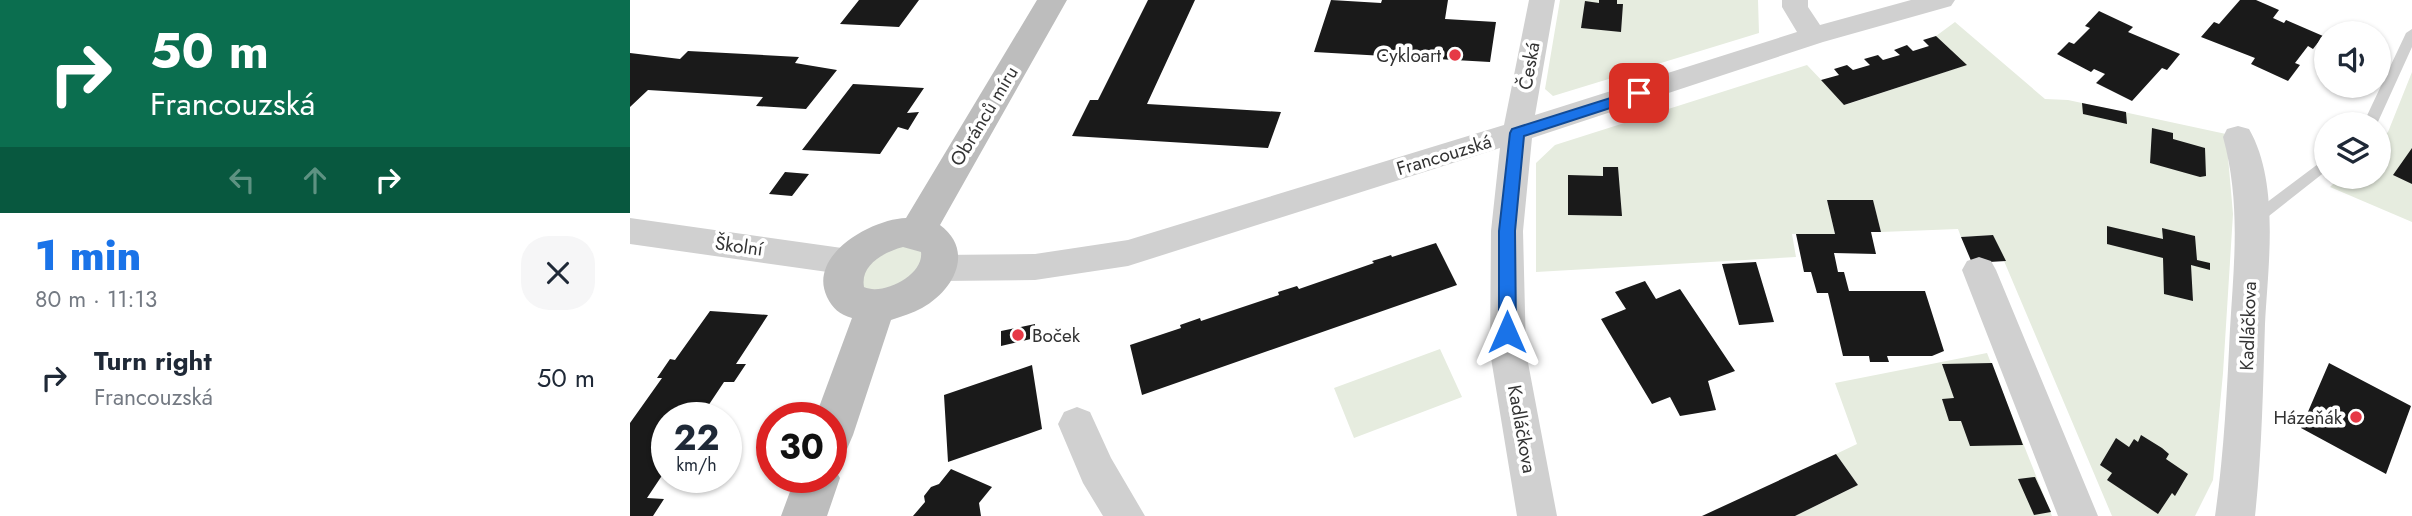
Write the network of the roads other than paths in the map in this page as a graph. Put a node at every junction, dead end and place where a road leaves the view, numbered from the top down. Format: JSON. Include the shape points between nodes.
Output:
{"nodes":[{"id":1,"x":1052,"y":0,"type":"edge"},
{"id":2,"x":1542,"y":0,"type":"edge"},
{"id":3,"x":1795,"y":0,"type":"edge"},
{"id":4,"x":1942,"y":0,"type":"edge"},
{"id":5,"x":2412,"y":33,"type":"edge"},
{"id":6,"x":1813,"y":36,"type":"junction"},
{"id":7,"x":2376,"y":112,"type":"edge"},
{"id":8,"x":1517,"y":133,"type":"junction"},
{"id":9,"x":2238,"y":138,"type":"dead end"},
{"id":10,"x":2314,"y":172,"type":"edge"},
{"id":11,"x":2255,"y":219,"type":"junction"},
{"id":12,"x":630,"y":231,"type":"edge"},
{"id":13,"x":917,"y":232,"type":"junction"},
{"id":14,"x":849,"y":262,"type":"junction"},
{"id":15,"x":939,"y":268,"type":"junction"},
{"id":16,"x":1979,"y":270,"type":"dead end"},
{"id":17,"x":876,"y":306,"type":"junction"},
{"id":18,"x":843,"y":402,"type":"edge"},
{"id":19,"x":1077,"y":424,"type":"dead end"},
{"id":20,"x":812,"y":493,"type":"edge"},
{"id":21,"x":2242,"y":506,"type":"edge"},
{"id":22,"x":804,"y":516,"type":"edge"},
{"id":23,"x":1125,"y":516,"type":"edge"},
{"id":24,"x":1537,"y":516,"type":"edge"},
{"id":25,"x":2078,"y":516,"type":"edge"}],
"edges":[{"from":1,"to":13,"type":"main road","name":"Obránců míru"},
{"from":2,"to":8,"type":"street","name":"Česká"},
{"from":3,"to":6,"type":"street"},
{"from":4,"to":6,"type":"street","name":"Francouzská"},
{"from":5,"to":7,"type":"lane"},
{"from":6,"to":8,"type":"street","name":"Francouzská"},
{"from":8,"to":15,"type":"street","name":"Francouzská","via":[[1128,253],[1035,267]]},
{"from":8,"to":24,"type":"street","name":"Kadláčkova","via":[[1507,231],[1508,352]]},
{"from":9,"to":11,"type":"street","name":"Kadláčkova"},
{"from":10,"to":11,"type":"lane"},
{"from":11,"to":21,"type":"street","name":"Kadláčkova"},
{"from":12,"to":14,"type":"street","name":"Školní"},
{"from":13,"to":14,"type":"main road","via":[[873,242]]},
{"from":13,"to":15,"type":"main road","via":[[938,245],[942,255]]},
{"from":14,"to":17,"type":"main road","via":[[841,285],[845,295],[853,302]]},
{"from":15,"to":17,"type":"main road","via":[[917,292]]},
{"from":16,"to":25,"type":"street"},
{"from":17,"to":18,"type":"main road"},
{"from":19,"to":23,"type":"street","via":[[1097,470]]},
{"from":20,"to":22,"type":"main road"}]}
